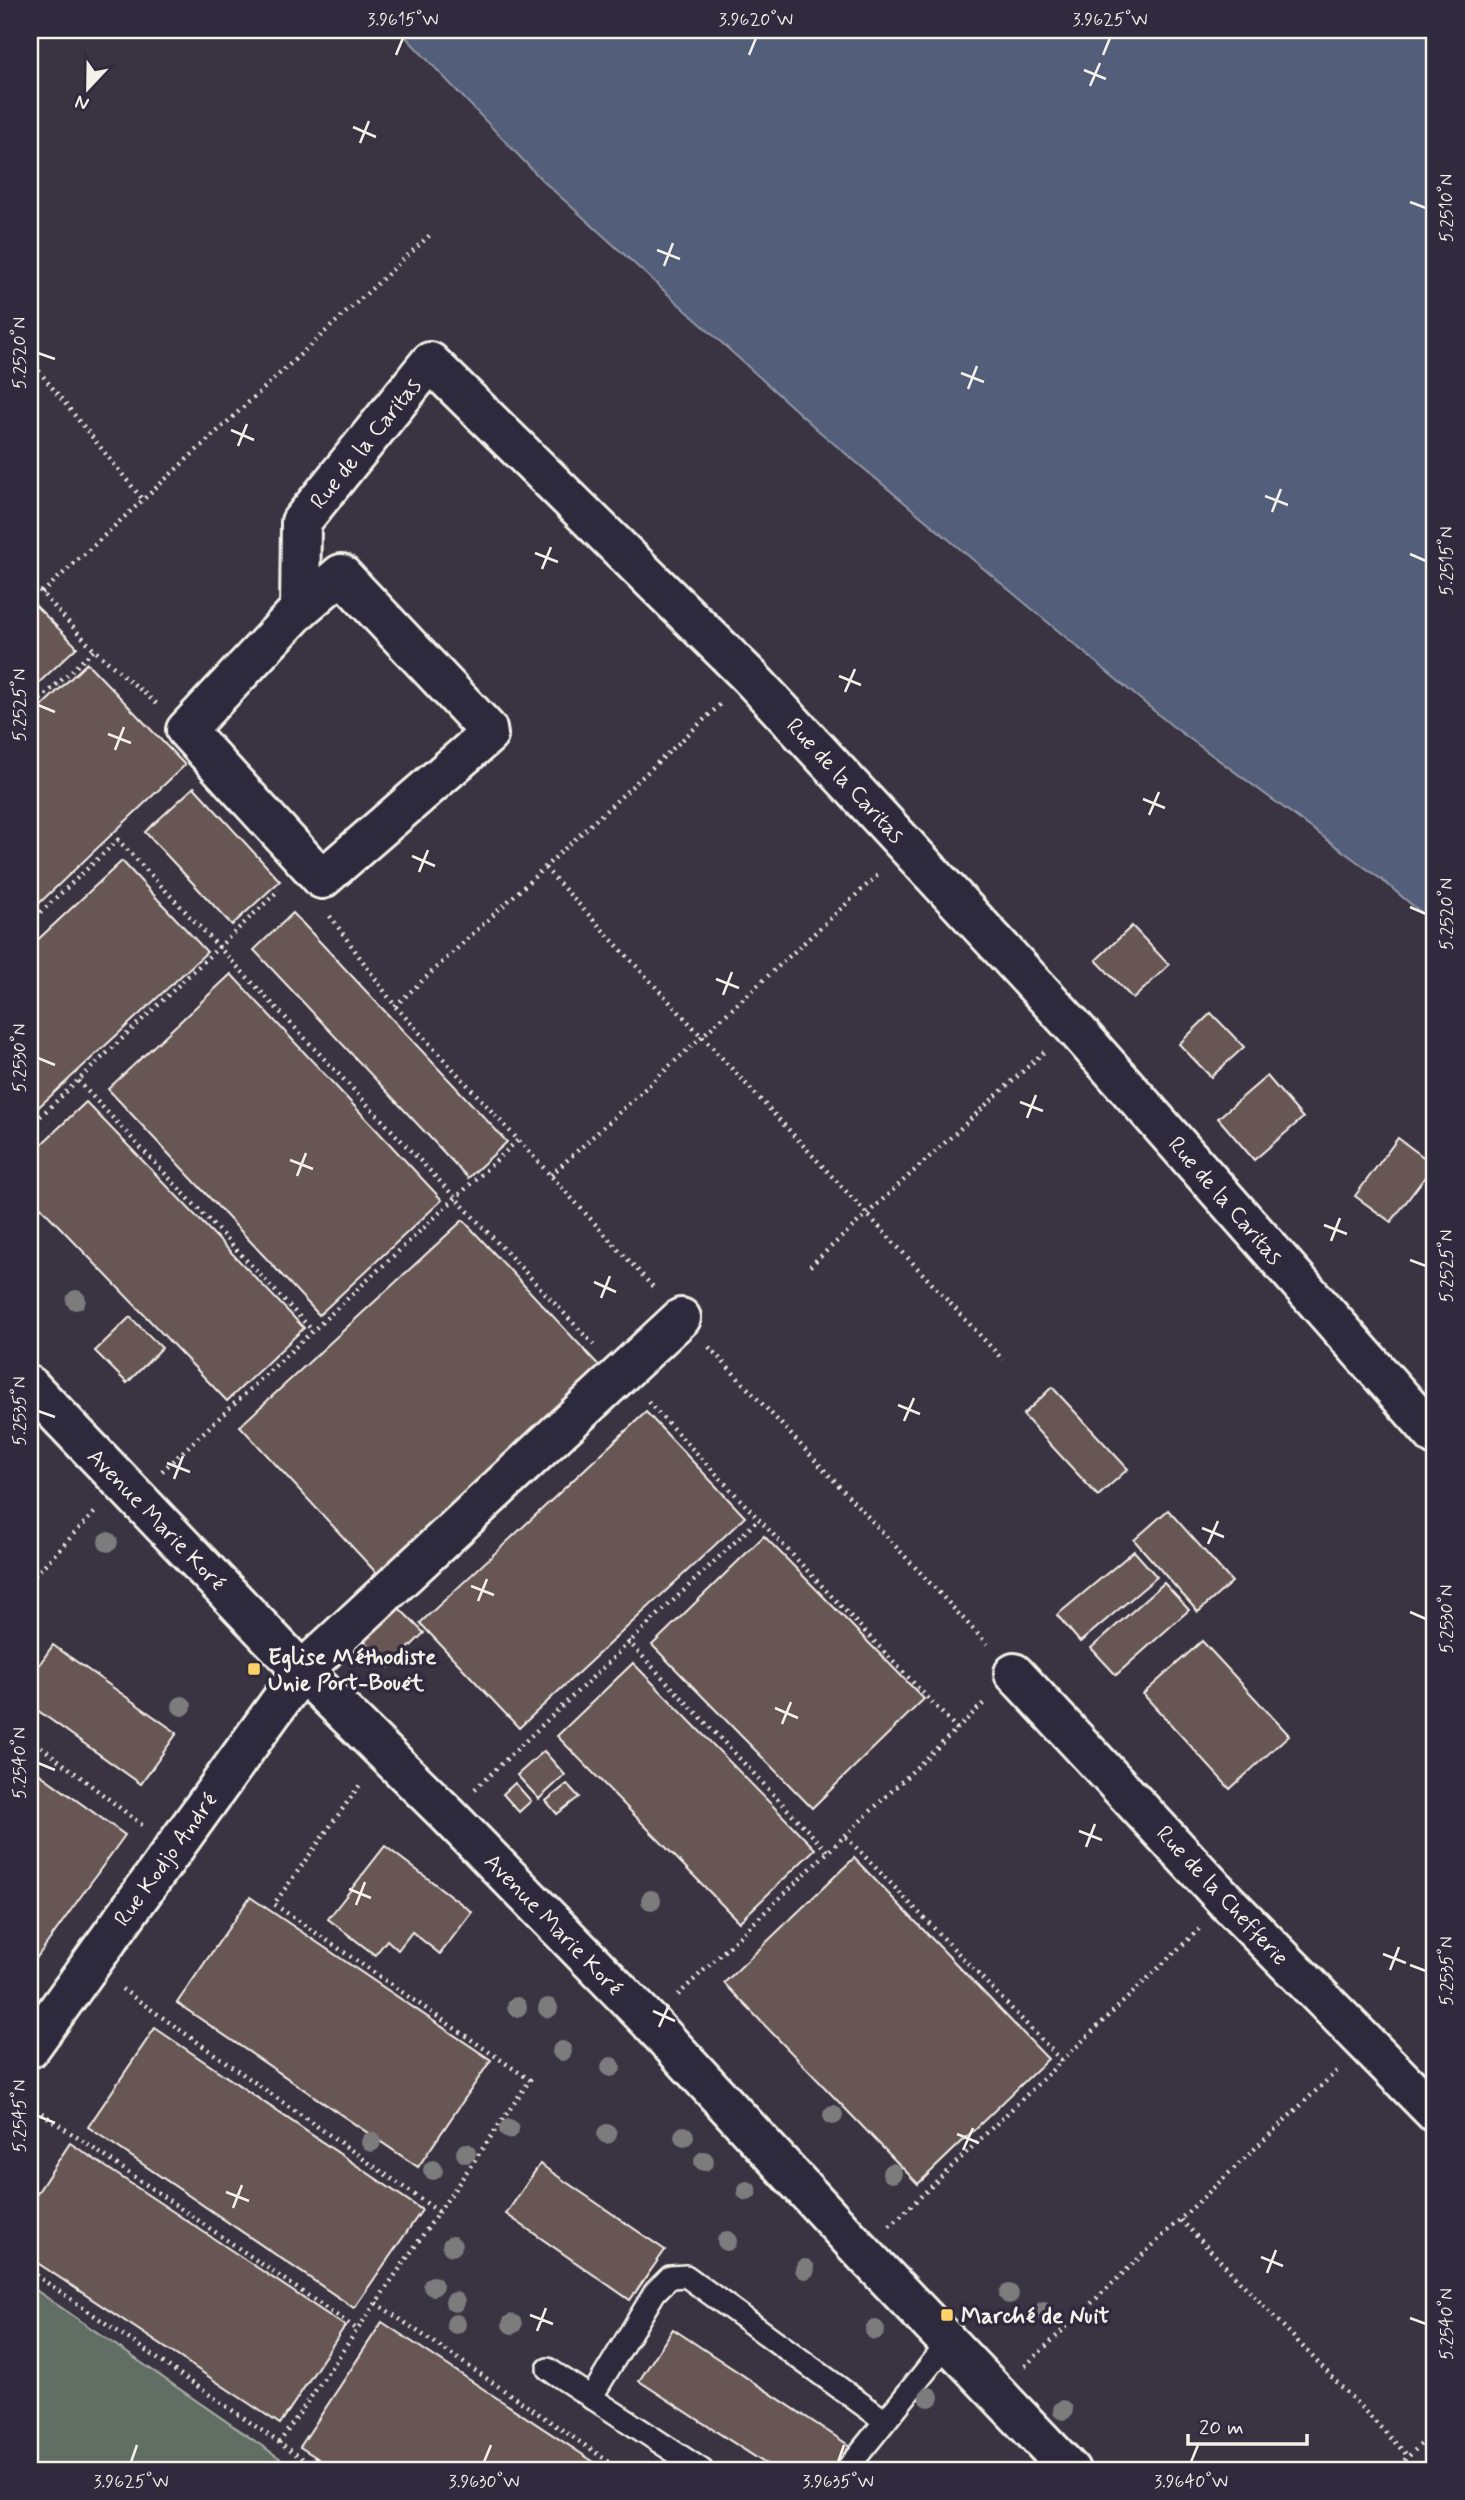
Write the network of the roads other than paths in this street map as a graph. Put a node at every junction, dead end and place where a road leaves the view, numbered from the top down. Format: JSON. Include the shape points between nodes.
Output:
{"nodes":[{"id":1,"x":300,"y":609,"type":"junction"},
{"id":2,"x":681,"y":1318,"type":"dead end"},
{"id":3,"x":30,"y":1386,"type":"edge"},
{"id":4,"x":1435,"y":1436,"type":"edge"},
{"id":5,"x":302,"y":1671,"type":"junction"},
{"id":6,"x":1014,"y":1673,"type":"road end"},
{"id":7,"x":30,"y":2049,"type":"edge"},
{"id":8,"x":1435,"y":2113,"type":"edge"},
{"id":9,"x":948,"y":2343,"type":"junction"},
{"id":10,"x":548,"y":2369,"type":"dead end"},
{"id":11,"x":591,"y":2398,"type":"junction"},
{"id":12,"x":885,"y":2421,"type":"junction"},
{"id":13,"x":702,"y":2470,"type":"edge"},
{"id":14,"x":846,"y":2470,"type":"edge"},
{"id":15,"x":1070,"y":2470,"type":"edge"}],
"edges":[{"from":1,"to":1,"type":"street","via":[[337,575],[344,576],[488,735],[322,879],[186,730]]},
{"from":1,"to":4,"type":"street","name":"Rue de la Caritas","via":[[301,522],[430,362],[750,677],[1073,1026]]},
{"from":2,"to":5,"type":"street","name":"Rue Kodjo André"},
{"from":3,"to":5,"type":"street","name":"Avenue Marie Koré"},
{"from":5,"to":7,"type":"street","name":"Rue Kodjo André"},
{"from":5,"to":9,"type":"street","name":"Avenue Marie Koré","via":[[650,2022]]},
{"from":6,"to":8,"type":"street","name":"Rue de la Chefferie","via":[[1227,1902]]},
{"from":9,"to":12,"type":"lane"},
{"from":9,"to":15,"type":"street","name":"Avenue Marie Koré"},
{"from":10,"to":11,"type":"lane"},
{"from":11,"to":12,"type":"lane","via":[[654,2292],[670,2277],[686,2276]]},
{"from":11,"to":13,"type":"lane"},
{"from":12,"to":14,"type":"lane"}]}
